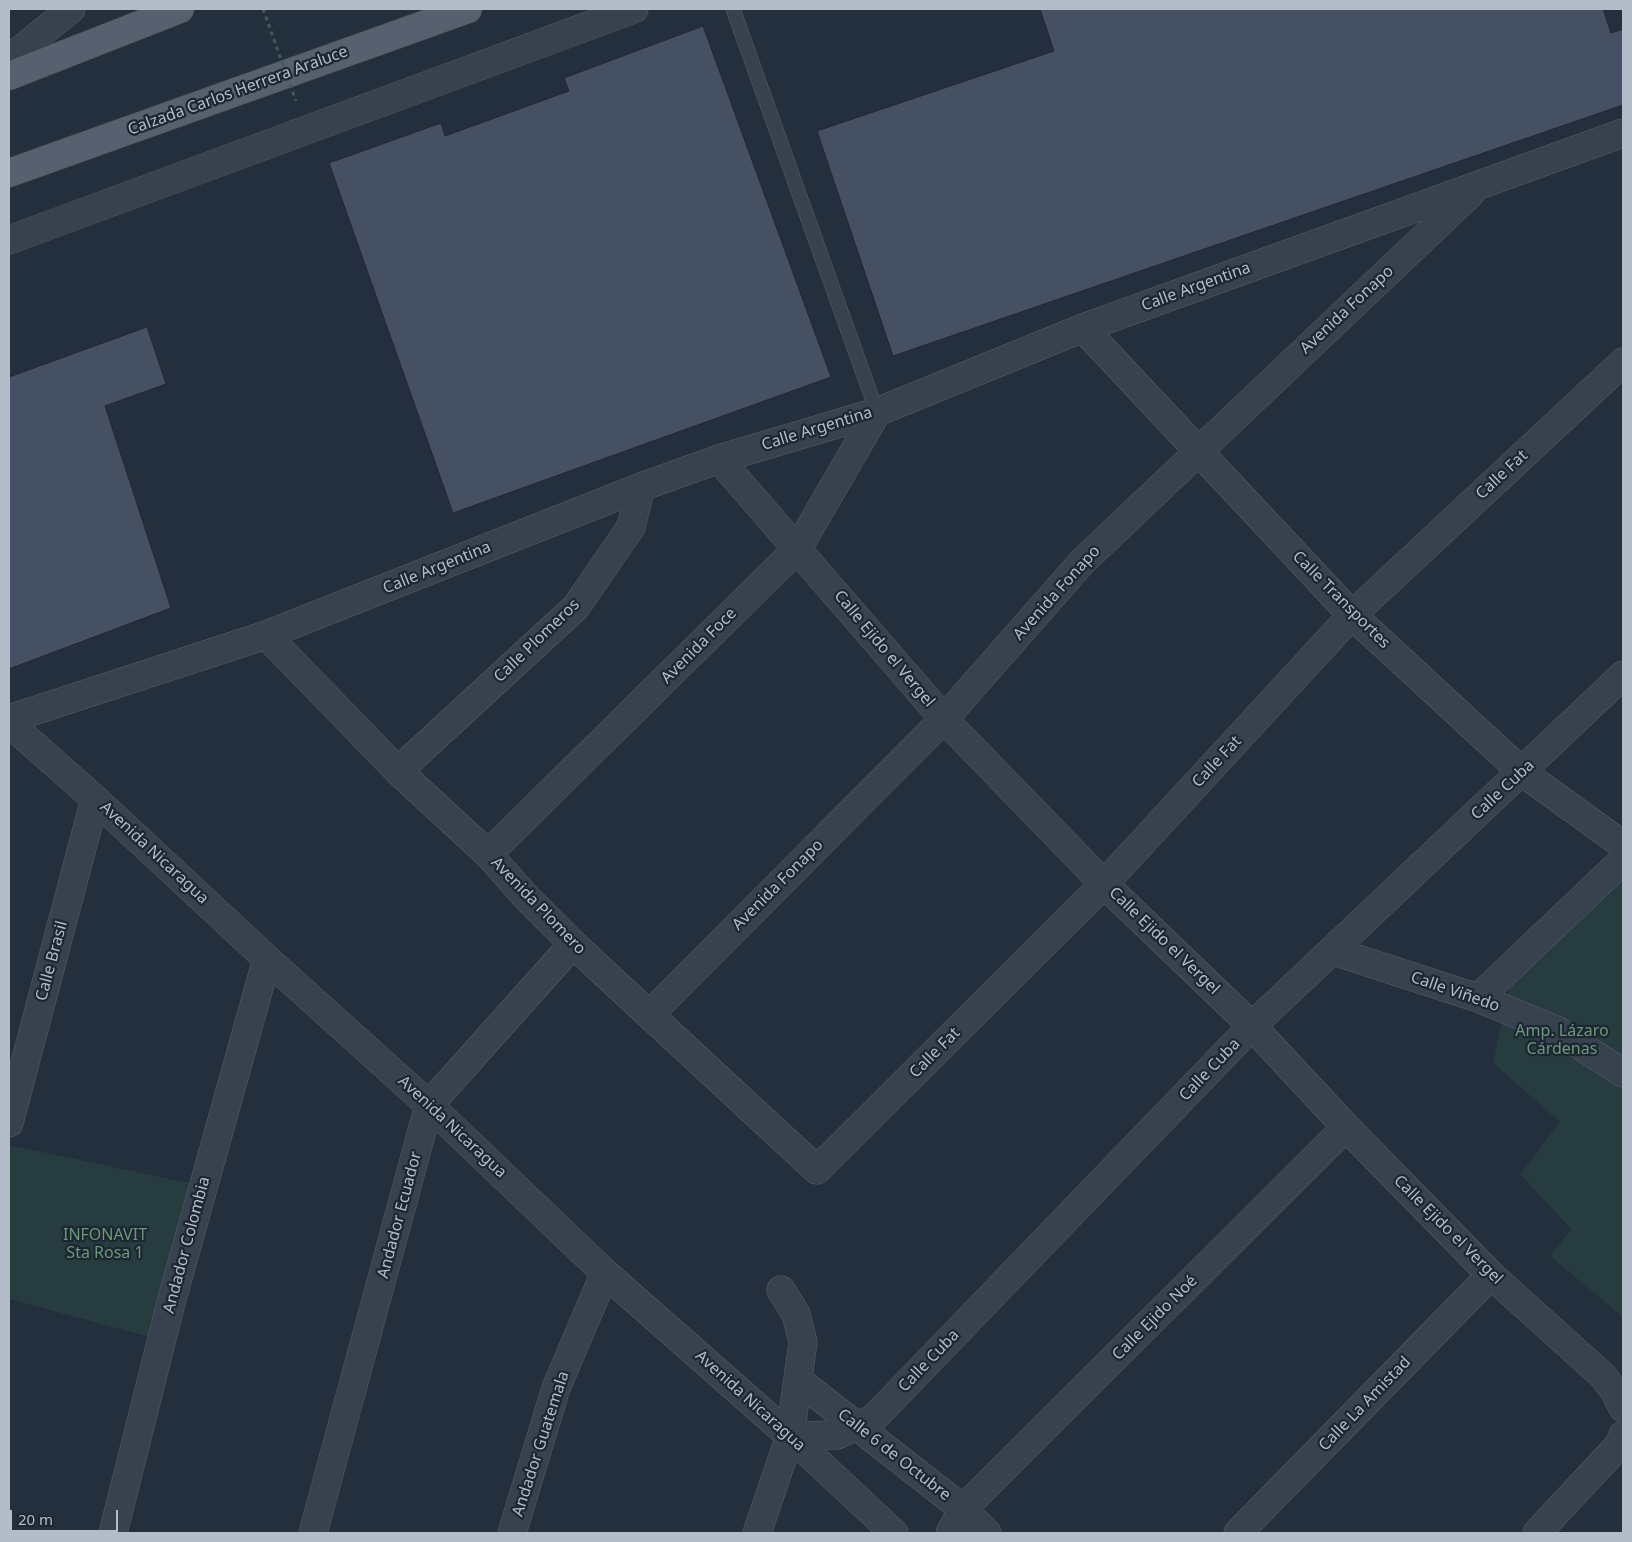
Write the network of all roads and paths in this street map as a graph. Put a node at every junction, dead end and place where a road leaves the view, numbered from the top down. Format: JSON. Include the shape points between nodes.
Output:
{"nodes":[{"id":1,"x":71,"y":9,"type":"edge"},
{"id":2,"x":180,"y":9,"type":"edge"},
{"id":3,"x":263,"y":9,"type":"edge"},
{"id":4,"x":634,"y":9,"type":"edge"},
{"id":5,"x":733,"y":9,"type":"edge"},
{"id":6,"x":460,"y":11,"type":"edge"},
{"id":7,"x":9,"y":59,"type":"edge"},
{"id":8,"x":9,"y":76,"type":"edge"},
{"id":9,"x":296,"y":101,"type":"dead end"},
{"id":10,"x":1623,"y":134,"type":"edge"},
{"id":11,"x":9,"y":173,"type":"edge"},
{"id":12,"x":1478,"y":186,"type":"junction"},
{"id":13,"x":9,"y":240,"type":"edge"},
{"id":14,"x":1083,"y":328,"type":"junction"},
{"id":15,"x":1623,"y":362,"type":"edge"},
{"id":16,"x":878,"y":412,"type":"junction"},
{"id":17,"x":1198,"y":450,"type":"junction"},
{"id":18,"x":719,"y":459,"type":"junction"},
{"id":19,"x":641,"y":487,"type":"junction"},
{"id":20,"x":798,"y":548,"type":"junction"},
{"id":21,"x":1352,"y":616,"type":"junction"},
{"id":22,"x":266,"y":635,"type":"junction"},
{"id":23,"x":1623,"y":675,"type":"edge"},
{"id":24,"x":9,"y":719,"type":"edge"},
{"id":25,"x":944,"y":719,"type":"junction"},
{"id":26,"x":9,"y":723,"type":"edge"},
{"id":27,"x":398,"y":771,"type":"junction"},
{"id":28,"x":1522,"y":772,"type":"junction"},
{"id":29,"x":95,"y":799,"type":"junction"},
{"id":30,"x":1623,"y":846,"type":"edge"},
{"id":31,"x":488,"y":854,"type":"junction"},
{"id":32,"x":1623,"y":860,"type":"edge"},
{"id":33,"x":1104,"y":884,"type":"junction"},
{"id":34,"x":573,"y":944,"type":"junction"},
{"id":35,"x":1333,"y":951,"type":"junction"},
{"id":36,"x":267,"y":959,"type":"junction"},
{"id":37,"x":1478,"y":998,"type":"junction"},
{"id":38,"x":650,"y":1014,"type":"junction"},
{"id":39,"x":1252,"y":1026,"type":"junction"},
{"id":40,"x":1623,"y":1074,"type":"edge"},
{"id":41,"x":429,"y":1105,"type":"junction"},
{"id":42,"x":9,"y":1123,"type":"edge"},
{"id":43,"x":1346,"y":1127,"type":"junction"},
{"id":44,"x":817,"y":1170,"type":"joint"},
{"id":45,"x":605,"y":1273,"type":"junction"},
{"id":46,"x":1491,"y":1275,"type":"junction"},
{"id":47,"x":781,"y":1290,"type":"dead end"},
{"id":48,"x":798,"y":1380,"type":"junction"},
{"id":49,"x":1623,"y":1408,"type":"edge"},
{"id":50,"x":855,"y":1426,"type":"junction"},
{"id":51,"x":790,"y":1436,"type":"junction"},
{"id":52,"x":1622,"y":1443,"type":"edge"},
{"id":53,"x":963,"y":1509,"type":"junction"},
{"id":54,"x":113,"y":1533,"type":"edge"},
{"id":55,"x":313,"y":1533,"type":"edge"},
{"id":56,"x":512,"y":1533,"type":"edge"},
{"id":57,"x":757,"y":1533,"type":"edge"},
{"id":58,"x":894,"y":1533,"type":"edge"},
{"id":59,"x":950,"y":1533,"type":"edge"},
{"id":60,"x":987,"y":1533,"type":"edge"},
{"id":61,"x":1238,"y":1533,"type":"edge"},
{"id":62,"x":1537,"y":1533,"type":"edge"}],
"edges":[{"from":1,"to":7,"type":"street"},
{"from":2,"to":8,"type":"main road"},
{"from":3,"to":9,"type":"path","bridge":true},
{"from":4,"to":13,"type":"street"},
{"from":5,"to":16,"type":"lane"},
{"from":6,"to":11,"type":"main road","name":"Calzada Carlos Herrera Araluce"},
{"from":10,"to":12,"type":"street","name":"Calle Argentina"},
{"from":12,"to":14,"type":"street","name":"Calle Argentina"},
{"from":12,"to":17,"type":"street","name":"Avenida Fonapo"},
{"from":14,"to":16,"type":"street","name":"Calle Argentina"},
{"from":14,"to":17,"type":"street","name":"Calle Transportes"},
{"from":15,"to":21,"type":"street","name":"Calle Fat"},
{"from":16,"to":18,"type":"street","name":"Calle Argentina"},
{"from":16,"to":20,"type":"street","name":"Avenida Foce"},
{"from":17,"to":21,"type":"street","name":"Calle Transportes"},
{"from":17,"to":25,"type":"street","name":"Avenida Fonapo","via":[[1082,562]]},
{"from":18,"to":19,"type":"street","name":"Calle Argentina"},
{"from":18,"to":20,"type":"street","name":"Calle Ejido el Vergel"},
{"from":19,"to":22,"type":"street","name":"Calle Argentina"},
{"from":19,"to":27,"type":"street","name":"Calle Plomeros","via":[[631,527],[576,607]]},
{"from":20,"to":25,"type":"street","name":"Calle Ejido el Vergel"},
{"from":20,"to":31,"type":"street","name":"Avenida Foce"},
{"from":21,"to":28,"type":"street","name":"Calle Transportes"},
{"from":21,"to":33,"type":"street","name":"Calle Fat"},
{"from":22,"to":24,"type":"street","name":"Calle Argentina"},
{"from":22,"to":27,"type":"street","name":"Avenida Plomero"},
{"from":23,"to":28,"type":"street","name":"Calle Cuba"},
{"from":25,"to":33,"type":"street","name":"Calle Ejido el Vergel"},
{"from":25,"to":38,"type":"street","name":"Avenida Fonapo"},
{"from":26,"to":29,"type":"street","name":"Avenida Nicaragua"},
{"from":27,"to":31,"type":"street","name":"Avenida Plomero"},
{"from":28,"to":30,"type":"street","name":"Calle Transportes"},
{"from":28,"to":35,"type":"street","name":"Calle Cuba"},
{"from":29,"to":36,"type":"street","name":"Avenida Nicaragua"},
{"from":29,"to":42,"type":"street","name":"Calle Brasil"},
{"from":31,"to":34,"type":"street","name":"Avenida Plomero"},
{"from":32,"to":37,"type":"street"},
{"from":33,"to":39,"type":"street","name":"Calle Ejido el Vergel"},
{"from":33,"to":44,"type":"street","name":"Calle Fat"},
{"from":34,"to":38,"type":"street","name":"Avenida Plomero"},
{"from":34,"to":41,"type":"street","name":"Andador Ecuador"},
{"from":35,"to":37,"type":"street","name":"Calle Viñedo"},
{"from":35,"to":39,"type":"street","name":"Calle Cuba"},
{"from":36,"to":41,"type":"street","name":"Avenida Nicaragua"},
{"from":36,"to":54,"type":"street","name":"Andador Colombia","via":[[172,1299]]},
{"from":37,"to":40,"type":"street","name":"Calle Viñedo","via":[[1558,1031]]},
{"from":38,"to":44,"type":"street","name":"Avenida Plomero"},
{"from":39,"to":43,"type":"street","name":"Calle Ejido el Vergel"},
{"from":39,"to":50,"type":"street","name":"Calle Cuba","via":[[874,1419]]},
{"from":41,"to":45,"type":"street","name":"Avenida Nicaragua"},
{"from":41,"to":55,"type":"street","name":"Andador Ecuador"},
{"from":43,"to":46,"type":"street","name":"Calle Ejido el Vergel"},
{"from":43,"to":53,"type":"street","name":"Calle Ejido Noé"},
{"from":45,"to":51,"type":"street","name":"Avenida Nicaragua"},
{"from":45,"to":56,"type":"street","name":"Andador Guatemala","via":[[556,1388]]},
{"from":46,"to":49,"type":"street","name":"Calle Ejido el Vergel","via":[[1604,1376]]},
{"from":46,"to":61,"type":"street","name":"Calle La Amistad"},
{"from":47,"to":48,"type":"street","via":[[796,1314],[803,1342]]},
{"from":48,"to":50,"type":"street","name":"Calle 6 de Octubre"},
{"from":48,"to":51,"type":"street"},
{"from":50,"to":51,"type":"street","name":"Calle Cuba","via":[[837,1435]]},
{"from":50,"to":53,"type":"street","name":"Calle 6 de Octubre"},
{"from":51,"to":57,"type":"street"},
{"from":51,"to":58,"type":"street","name":"Avenida Nicaragua"},
{"from":52,"to":62,"type":"street"},
{"from":53,"to":59,"type":"street","name":"Calle Ejido Noé"},
{"from":53,"to":60,"type":"street","name":"Calle 6 de Octubre"}]}
